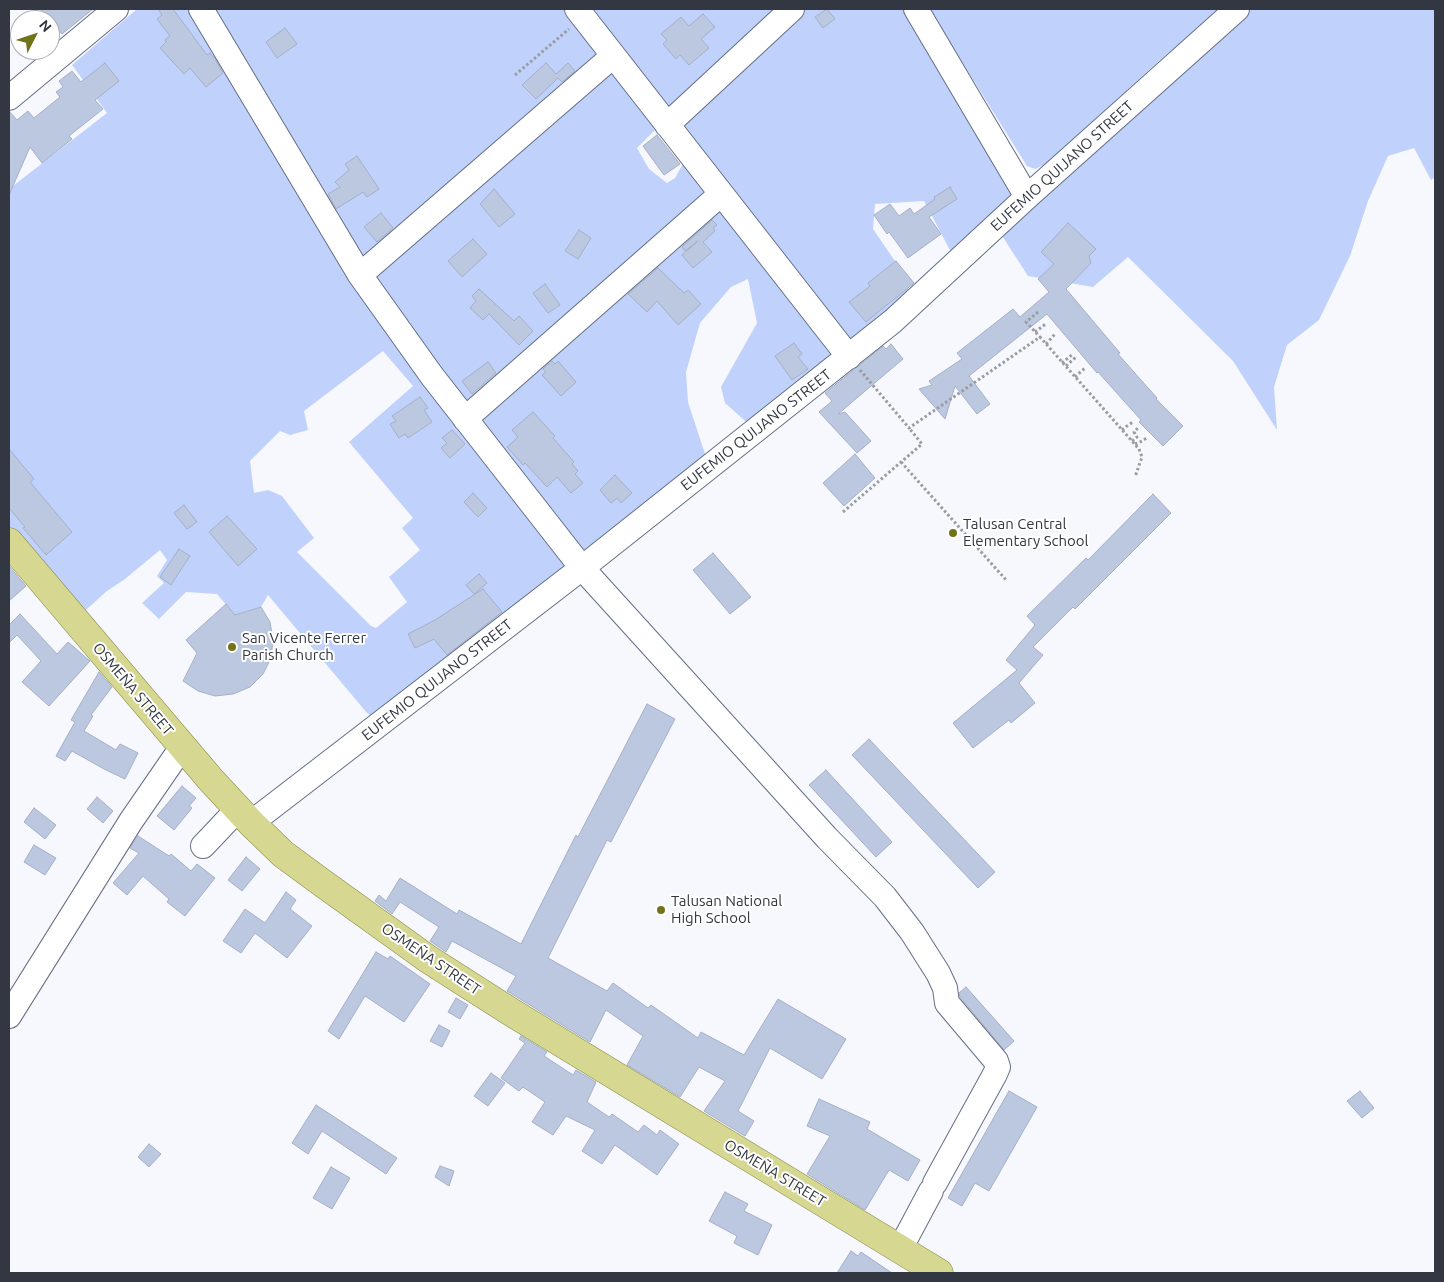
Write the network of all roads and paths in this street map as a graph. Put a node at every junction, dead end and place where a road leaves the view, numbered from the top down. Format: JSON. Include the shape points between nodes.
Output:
{"nodes":[{"id":1,"x":116,"y":9,"type":"edge"},
{"id":2,"x":201,"y":9,"type":"edge"},
{"id":3,"x":792,"y":9,"type":"edge"},
{"id":4,"x":916,"y":9,"type":"edge"},
{"id":5,"x":1238,"y":9,"type":"edge"},
{"id":6,"x":580,"y":13,"type":"edge"},
{"id":7,"x":613,"y":56,"type":"junction"},
{"id":8,"x":515,"y":75,"type":"dead end"},
{"id":9,"x":9,"y":98,"type":"edge"},
{"id":10,"x":666,"y":125,"type":"junction"},
{"id":11,"x":721,"y":194,"type":"junction"},
{"id":12,"x":1027,"y":197,"type":"junction"},
{"id":13,"x":360,"y":275,"type":"junction"},
{"id":14,"x":1038,"y":312,"type":"dead end"},
{"id":15,"x":1047,"y":323,"type":"dead end"},
{"id":16,"x":1035,"y":332,"type":"junction"},
{"id":17,"x":1056,"y":333,"type":"dead end"},
{"id":18,"x":1040,"y":337,"type":"junction"},
{"id":19,"x":1046,"y":344,"type":"junction"},
{"id":20,"x":849,"y":356,"type":"junction"},
{"id":21,"x":1074,"y":356,"type":"dead end"},
{"id":22,"x":1064,"y":364,"type":"junction"},
{"id":23,"x":1085,"y":368,"type":"dead end"},
{"id":24,"x":1075,"y":377,"type":"junction"},
{"id":25,"x":465,"y":418,"type":"junction"},
{"id":26,"x":1133,"y":422,"type":"dead end"},
{"id":27,"x":909,"y":428,"type":"junction"},
{"id":28,"x":1138,"y":428,"type":"dead end"},
{"id":29,"x":1122,"y":430,"type":"junction"},
{"id":30,"x":1148,"y":437,"type":"dead end"},
{"id":31,"x":1134,"y":443,"type":"junction"},
{"id":32,"x":901,"y":462,"type":"junction"},
{"id":33,"x":1135,"y":477,"type":"dead end"},
{"id":34,"x":843,"y":512,"type":"dead end"},
{"id":35,"x":12,"y":554,"type":"edge"},
{"id":36,"x":582,"y":568,"type":"junction"},
{"id":37,"x":1007,"y":581,"type":"dead end"},
{"id":38,"x":182,"y":747,"type":"junction"},
{"id":39,"x":244,"y":816,"type":"junction"},
{"id":40,"x":203,"y":846,"type":"dead end"},
{"id":41,"x":9,"y":1016,"type":"edge"},
{"id":42,"x":900,"y":1249,"type":"junction"},
{"id":43,"x":939,"y":1273,"type":"edge"}],
"edges":[{"from":1,"to":9,"type":"street"},
{"from":2,"to":13,"type":"street"},
{"from":3,"to":10,"type":"street"},
{"from":4,"to":12,"type":"street"},
{"from":5,"to":12,"type":"street","name":"EUFEMIO QUIJANO STREET"},
{"from":6,"to":7,"type":"street"},
{"from":6,"to":8,"type":"path"},
{"from":7,"to":10,"type":"street"},
{"from":7,"to":13,"type":"street"},
{"from":10,"to":11,"type":"street"},
{"from":11,"to":20,"type":"street"},
{"from":11,"to":25,"type":"street"},
{"from":12,"to":20,"type":"street","name":"EUFEMIO QUIJANO STREET","via":[[892,321]]},
{"from":13,"to":25,"type":"street"},
{"from":14,"to":16,"type":"path","via":[[1026,322]]},
{"from":15,"to":16,"type":"path"},
{"from":16,"to":18,"type":"path"},
{"from":17,"to":19,"type":"path"},
{"from":18,"to":19,"type":"path"},
{"from":18,"to":27,"type":"path"},
{"from":19,"to":22,"type":"path"},
{"from":20,"to":27,"type":"path"},
{"from":20,"to":36,"type":"street","name":"EUFEMIO QUIJANO STREET"},
{"from":21,"to":22,"type":"path"},
{"from":22,"to":24,"type":"path"},
{"from":23,"to":24,"type":"path"},
{"from":24,"to":29,"type":"path"},
{"from":25,"to":36,"type":"street"},
{"from":26,"to":29,"type":"path"},
{"from":27,"to":32,"type":"path","via":[[922,444]]},
{"from":28,"to":31,"type":"path","via":[[1134,432]]},
{"from":29,"to":31,"type":"path"},
{"from":30,"to":31,"type":"path"},
{"from":31,"to":33,"type":"path","via":[[1142,457]]},
{"from":32,"to":34,"type":"path"},
{"from":32,"to":37,"type":"path"},
{"from":35,"to":38,"type":"main road","name":"OSMEÑA STREET"},
{"from":36,"to":39,"type":"street","name":"EUFEMIO QUIJANO STREET","via":[[378,727]]},
{"from":36,"to":42,"type":"street","via":[[827,838],[885,897],[938,973],[948,1003],[998,1064]]},
{"from":38,"to":39,"type":"main road","name":"OSMEÑA STREET"},
{"from":38,"to":41,"type":"street","via":[[131,821]]},
{"from":39,"to":40,"type":"street","name":"EUFEMIO QUIJANO STREET"},
{"from":39,"to":42,"type":"main road","name":"OSMEÑA STREET","via":[[283,854],[428,959]]},
{"from":42,"to":43,"type":"main road","name":"OSMEÑA STREET"}]}
